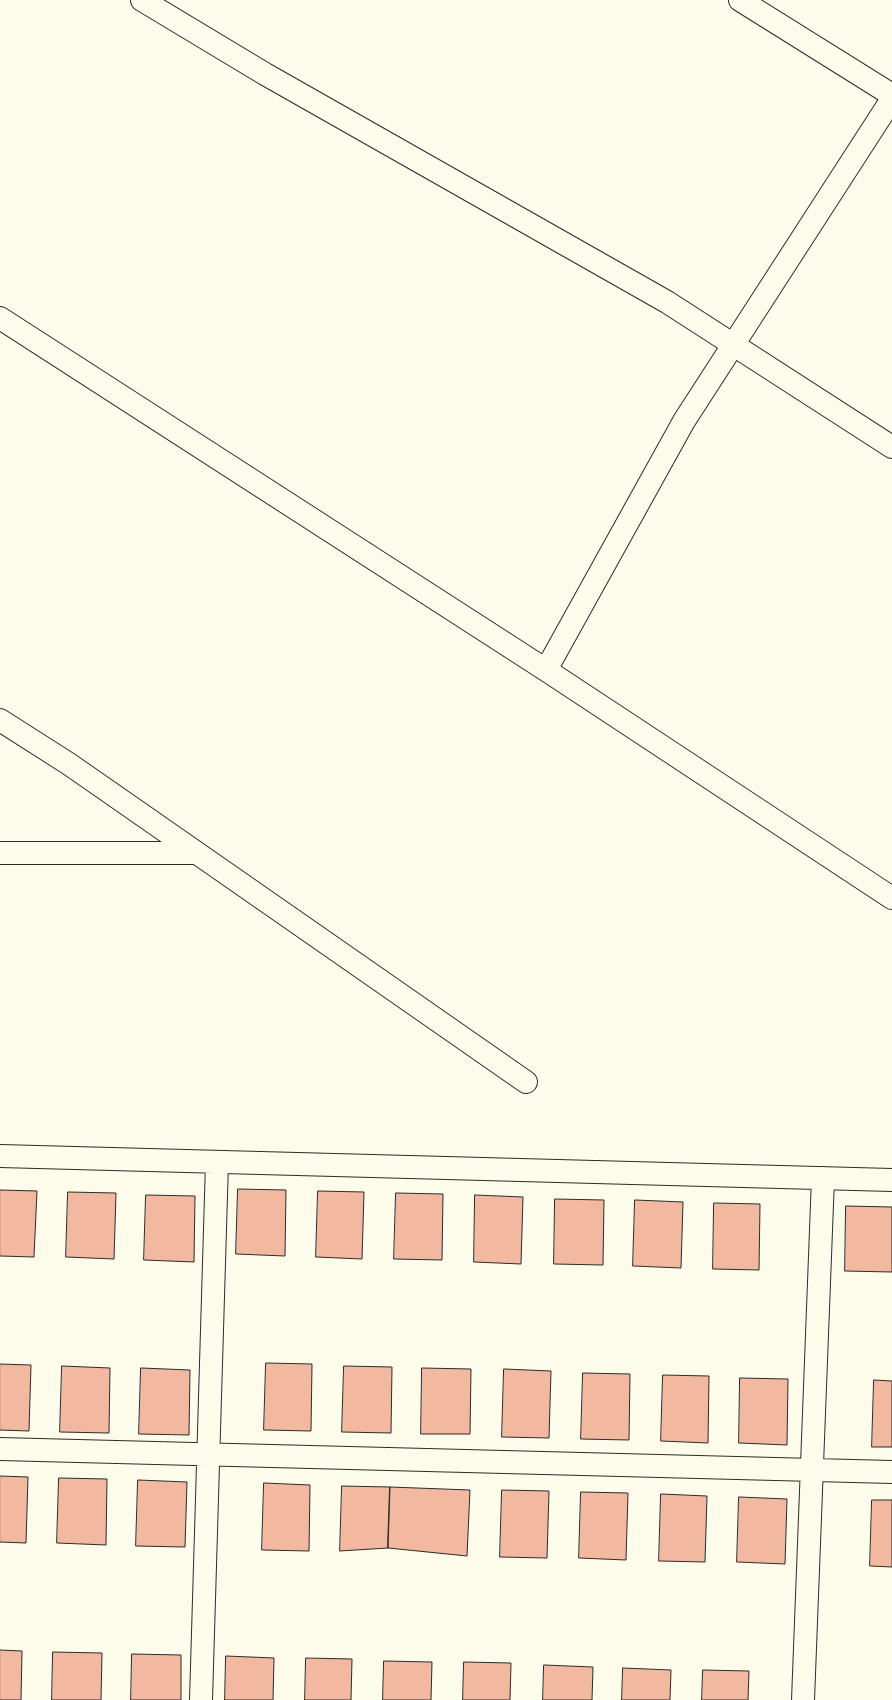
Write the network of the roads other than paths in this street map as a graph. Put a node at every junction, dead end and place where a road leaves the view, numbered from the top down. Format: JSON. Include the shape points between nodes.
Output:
{"nodes":[{"id":1,"x":142,"y":0,"type":"edge"},
{"id":2,"x":740,"y":0,"type":"edge"},
{"id":3,"x":892,"y":95,"type":"edge"},
{"id":4,"x":892,"y":99,"type":"edge"},
{"id":5,"x":0,"y":318,"type":"edge"},
{"id":6,"x":733,"y":345,"type":"junction"},
{"id":7,"x":892,"y":447,"type":"edge"},
{"id":8,"x":546,"y":670,"type":"junction"},
{"id":9,"x":0,"y":720,"type":"edge"},
{"id":10,"x":0,"y":853,"type":"edge"},
{"id":11,"x":197,"y":853,"type":"junction"},
{"id":12,"x":892,"y":898,"type":"edge"},
{"id":13,"x":526,"y":1082,"type":"dead end"},
{"id":14,"x":0,"y":1156,"type":"edge"},
{"id":15,"x":217,"y":1162,"type":"junction"},
{"id":16,"x":823,"y":1178,"type":"junction"},
{"id":17,"x":892,"y":1180,"type":"edge"},
{"id":18,"x":0,"y":1449,"type":"edge"},
{"id":19,"x":209,"y":1454,"type":"junction"},
{"id":20,"x":811,"y":1470,"type":"junction"},
{"id":21,"x":892,"y":1472,"type":"edge"},
{"id":22,"x":201,"y":1700,"type":"edge"},
{"id":23,"x":803,"y":1700,"type":"edge"}],
"edges":[{"from":1,"to":6,"type":"street","via":[[265,74],[667,302]]},
{"from":2,"to":3,"type":"street"},
{"from":4,"to":6,"type":"street"},
{"from":5,"to":8,"type":"street"},
{"from":6,"to":7,"type":"street"},
{"from":6,"to":8,"type":"street","via":[[684,421]]},
{"from":8,"to":12,"type":"street"},
{"from":9,"to":11,"type":"street","via":[[69,764]]},
{"from":10,"to":11,"type":"street"},
{"from":11,"to":13,"type":"street"},
{"from":14,"to":15,"type":"street"},
{"from":15,"to":16,"type":"street"},
{"from":15,"to":19,"type":"street"},
{"from":16,"to":17,"type":"street"},
{"from":16,"to":20,"type":"street"},
{"from":18,"to":19,"type":"street"},
{"from":19,"to":20,"type":"street"},
{"from":19,"to":22,"type":"street"},
{"from":20,"to":21,"type":"street"},
{"from":20,"to":23,"type":"street"}]}
